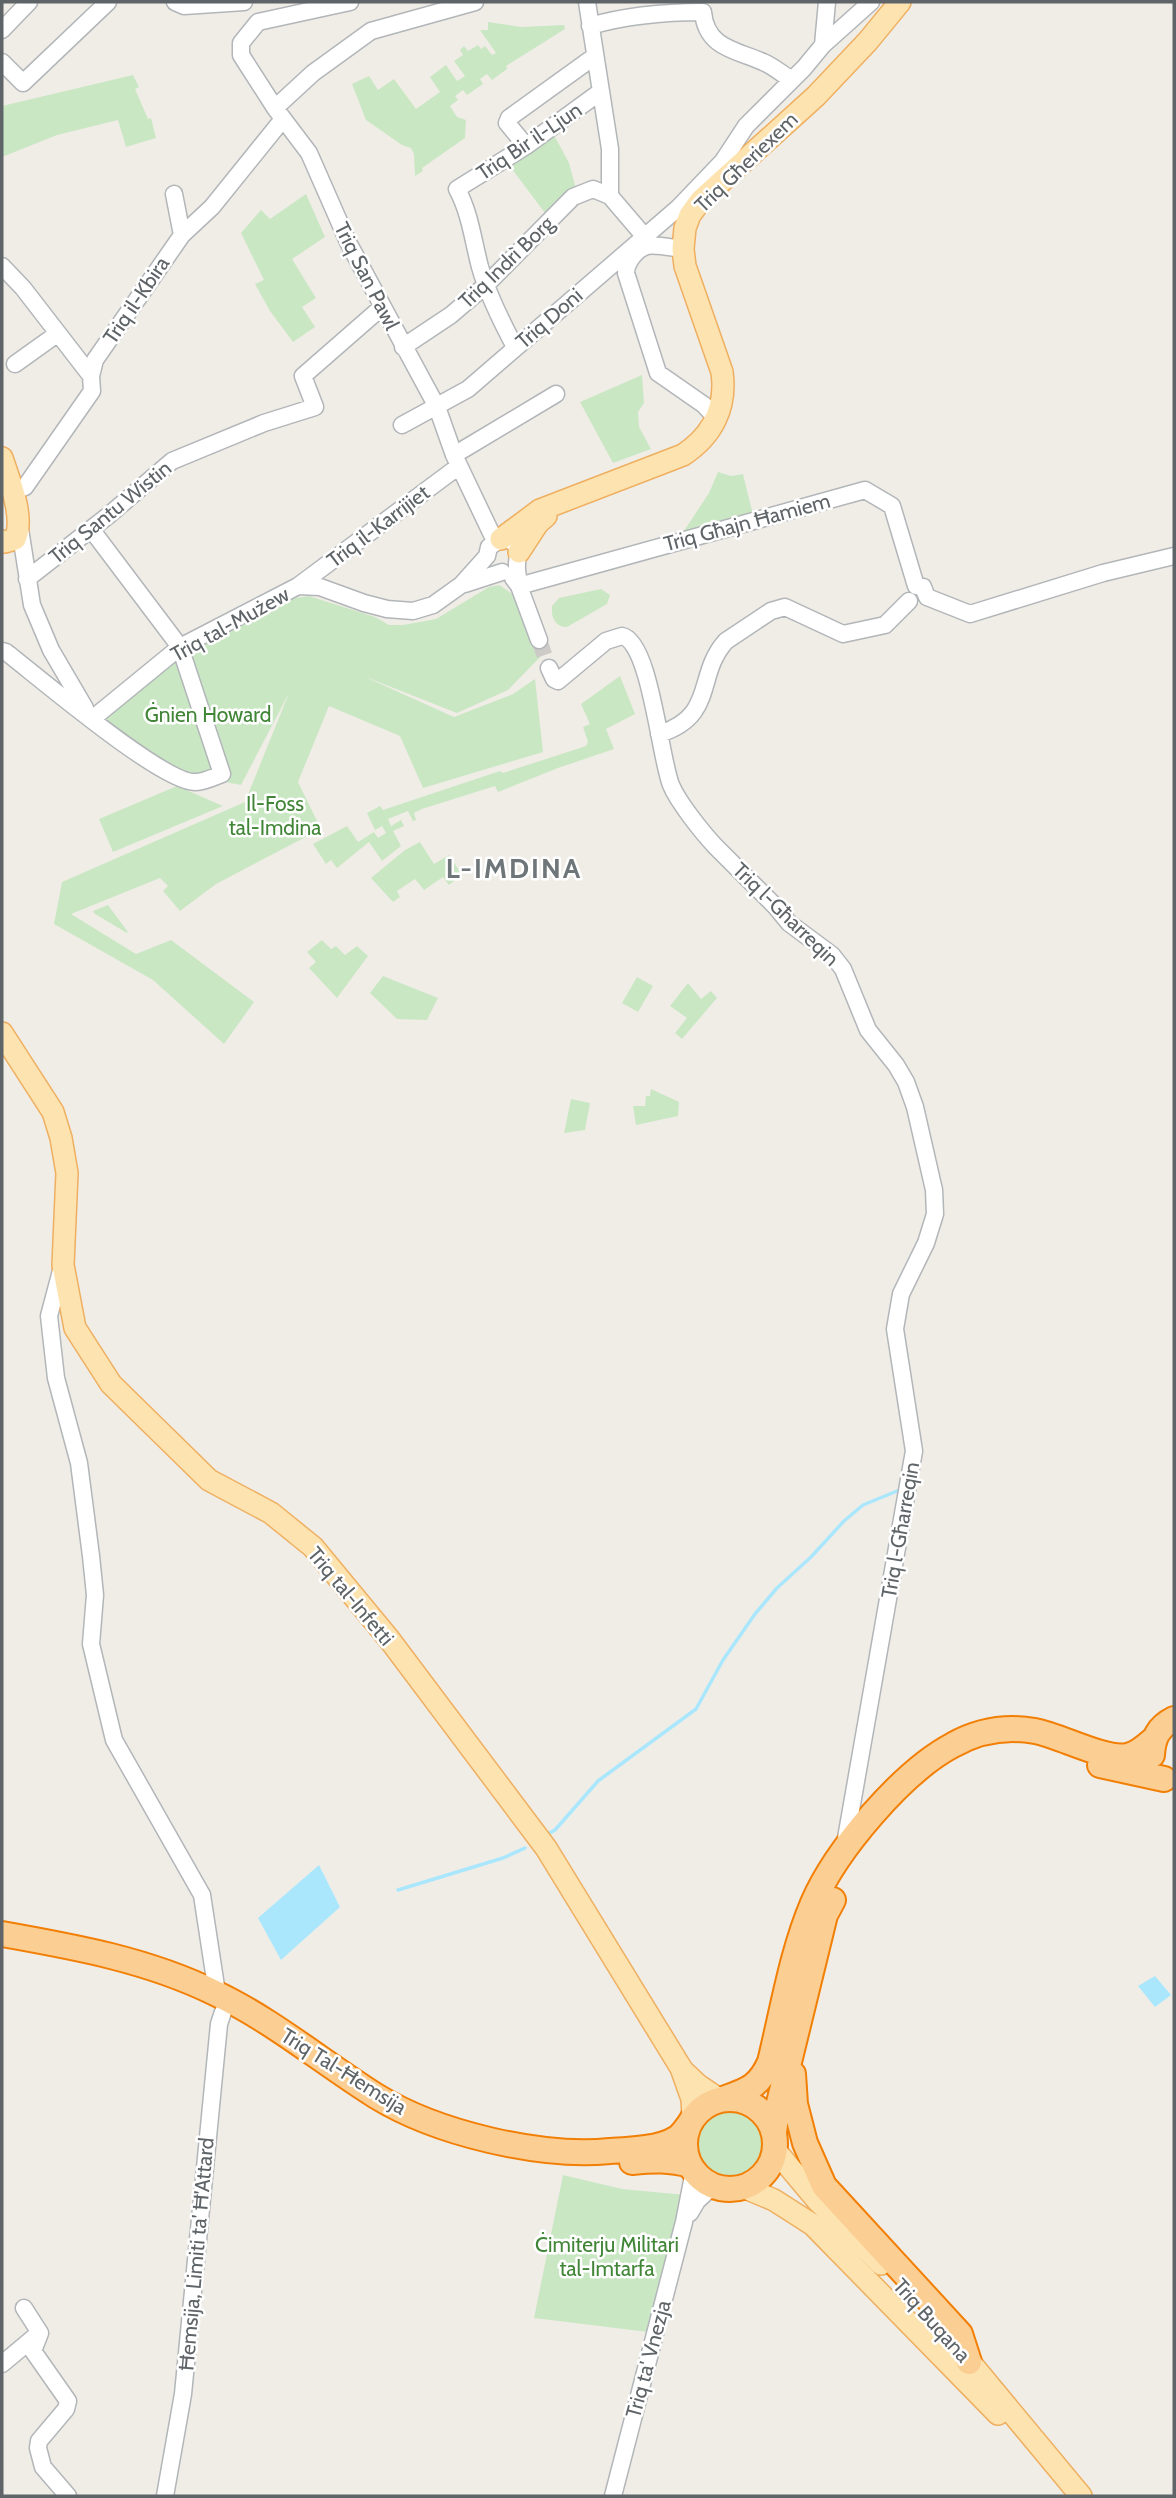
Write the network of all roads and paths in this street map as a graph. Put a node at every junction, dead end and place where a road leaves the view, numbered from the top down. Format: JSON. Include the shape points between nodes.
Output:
{"nodes":[{"id":1,"x":29,"y":2,"type":"edge"},
{"id":2,"x":108,"y":2,"type":"edge"},
{"id":3,"x":174,"y":2,"type":"edge"},
{"id":4,"x":244,"y":2,"type":"edge"},
{"id":5,"x":350,"y":2,"type":"edge"},
{"id":6,"x":475,"y":2,"type":"edge"},
{"id":7,"x":587,"y":2,"type":"edge"},
{"id":8,"x":827,"y":2,"type":"edge"},
{"id":9,"x":871,"y":2,"type":"edge"},
{"id":10,"x":900,"y":2,"type":"edge"},
{"id":11,"x":704,"y":7,"type":"edge"},
{"id":12,"x":258,"y":22,"type":"junction"},
{"id":13,"x":590,"y":26,"type":"junction"},
{"id":14,"x":2,"y":30,"type":"edge"},
{"id":15,"x":823,"y":45,"type":"junction"},
{"id":16,"x":595,"y":56,"type":"junction"},
{"id":17,"x":2,"y":62,"type":"edge"},
{"id":18,"x":792,"y":80,"type":"junction"},
{"id":19,"x":600,"y":92,"type":"junction"},
{"id":20,"x":279,"y":113,"type":"junction"},
{"id":21,"x":526,"y":146,"type":"junction"},
{"id":22,"x":174,"y":194,"type":"dead end"},
{"id":23,"x":610,"y":196,"type":"junction"},
{"id":24,"x":684,"y":211,"type":"junction"},
{"id":25,"x":182,"y":234,"type":"junction"},
{"id":26,"x":645,"y":237,"type":"junction"},
{"id":27,"x":682,"y":249,"type":"junction"},
{"id":28,"x":2,"y":265,"type":"edge"},
{"id":29,"x":486,"y":285,"type":"junction"},
{"id":30,"x":382,"y":307,"type":"junction"},
{"id":31,"x":57,"y":334,"type":"junction"},
{"id":32,"x":404,"y":347,"type":"junction"},
{"id":33,"x":515,"y":347,"type":"junction"},
{"id":34,"x":15,"y":364,"type":"dead end"},
{"id":35,"x":91,"y":376,"type":"junction"},
{"id":36,"x":556,"y":394,"type":"dead end"},
{"id":37,"x":437,"y":407,"type":"junction"},
{"id":38,"x":402,"y":425,"type":"dead end"},
{"id":39,"x":712,"y":427,"type":"junction"},
{"id":40,"x":2,"y":458,"type":"edge"},
{"id":41,"x":456,"y":461,"type":"junction"},
{"id":42,"x":8,"y":498,"type":"edge"},
{"id":43,"x":565,"y":502,"type":"junction"},
{"id":44,"x":91,"y":530,"type":"junction"},
{"id":45,"x":8,"y":534,"type":"edge"},
{"id":46,"x":498,"y":540,"type":"junction"},
{"id":47,"x":486,"y":556,"type":"junction"},
{"id":48,"x":1174,"y":556,"type":"edge"},
{"id":49,"x":511,"y":565,"type":"junction"},
{"id":50,"x":27,"y":579,"type":"junction"},
{"id":51,"x":461,"y":585,"type":"junction"},
{"id":52,"x":298,"y":586,"type":"junction"},
{"id":53,"x":519,"y":586,"type":"junction"},
{"id":54,"x":917,"y":594,"type":"junction"},
{"id":55,"x":539,"y":640,"type":"tunnel mouth"},
{"id":56,"x":180,"y":647,"type":"junction"},
{"id":57,"x":2,"y":651,"type":"edge"},
{"id":58,"x":549,"y":667,"type":"dead end"},
{"id":59,"x":92,"y":719,"type":"junction"},
{"id":60,"x":659,"y":734,"type":"junction"},
{"id":61,"x":2,"y":1033,"type":"edge"},
{"id":62,"x":62,"y":1265,"type":"junction"},
{"id":63,"x":1168,"y":1723,"type":"edge"},
{"id":64,"x":1169,"y":1782,"type":"edge"},
{"id":65,"x":854,"y":1791,"type":"junction"},
{"id":66,"x":879,"y":1808,"type":"junction"},
{"id":67,"x":844,"y":1850,"type":"junction"},
{"id":68,"x":2,"y":1934,"type":"edge"},
{"id":69,"x":2,"y":1949,"type":"edge"},
{"id":70,"x":220,"y":2003,"type":"junction"},
{"id":71,"x":791,"y":2056,"type":"junction"},
{"id":72,"x":681,"y":2068,"type":"junction"},
{"id":73,"x":722,"y":2099,"type":"junction"},
{"id":74,"x":692,"y":2120,"type":"junction"},
{"id":75,"x":775,"y":2141,"type":"junction"},
{"id":76,"x":692,"y":2168,"type":"junction"},
{"id":77,"x":713,"y":2186,"type":"junction"},
{"id":78,"x":743,"y":2187,"type":"junction"},
{"id":79,"x":684,"y":2222,"type":"junction"},
{"id":80,"x":24,"y":2308,"type":"dead end"},
{"id":81,"x":40,"y":2333,"type":"junction"},
{"id":82,"x":969,"y":2362,"type":"junction"},
{"id":83,"x":2,"y":2364,"type":"edge"},
{"id":84,"x":68,"y":2496,"type":"edge"},
{"id":85,"x":165,"y":2496,"type":"edge"},
{"id":86,"x":613,"y":2496,"type":"edge"},
{"id":87,"x":1063,"y":2496,"type":"edge"},
{"id":88,"x":1081,"y":2496,"type":"edge"}],
"edges":[{"from":1,"to":14,"type":"street"},
{"from":2,"to":17,"type":"street","via":[[23,83]]},
{"from":3,"to":4,"type":"street","via":[[184,6]]},
{"from":4,"to":12,"type":"street"},
{"from":5,"to":12,"type":"street"},
{"from":6,"to":20,"type":"street","name":"Triq il-Kbira","via":[[371,31],[313,72]]},
{"from":7,"to":13,"type":"street"},
{"from":8,"to":15,"type":"street"},
{"from":9,"to":15,"type":"street","name":"Triq Doni"},
{"from":10,"to":24,"type":"main road","name":"Triq Għeriexem","via":[[816,96]]},
{"from":11,"to":13,"type":"street","via":[[622,17]]},
{"from":11,"to":18,"type":"street","via":[[704,24],[722,46],[764,62]]},
{"from":12,"to":20,"type":"street","name":"Triq San Pawl","via":[[240,51]]},
{"from":13,"to":16,"type":"street"},
{"from":15,"to":18,"type":"street","name":"Triq Doni"},
{"from":16,"to":19,"type":"street"},
{"from":16,"to":21,"type":"street","via":[[509,118],[507,123]]},
{"from":18,"to":24,"type":"street","name":"Triq Doni","via":[[746,126]]},
{"from":19,"to":21,"type":"street","name":"Triq Bir il-Ljun"},
{"from":19,"to":23,"type":"street","via":[[611,149]]},
{"from":20,"to":25,"type":"street","name":"Triq il-Kbira","via":[[212,207]]},
{"from":20,"to":30,"type":"street","name":"Triq San Pawl","via":[[309,153]]},
{"from":21,"to":29,"type":"street","name":"Triq Bir il-Ljun","via":[[457,189],[467,208]]},
{"from":22,"to":25,"type":"street"},
{"from":23,"to":26,"type":"street"},
{"from":23,"to":29,"type":"street","name":"Triq Indrì Borg","via":[[593,189],[573,197]]},
{"from":24,"to":26,"type":"street","name":"Triq Doni"},
{"from":24,"to":27,"type":"main road","name":"Triq Għeriexem"},
{"from":25,"to":35,"type":"street","name":"Triq il-Kbira","via":[[95,360]]},
{"from":26,"to":33,"type":"street","name":"Triq Doni"},
{"from":27,"to":39,"type":"main road","name":"Triq Għeriexem","via":[[722,372],[723,397]]},
{"from":27,"to":39,"type":"street","via":[[647,246],[626,265],[626,273],[658,373],[704,405]]},
{"from":28,"to":31,"type":"street"},
{"from":29,"to":32,"type":"street","name":"Triq Indrì Borg"},
{"from":29,"to":33,"type":"street"},
{"from":30,"to":32,"type":"street","name":"Triq San Pawl"},
{"from":30,"to":44,"type":"street","name":"Triq Santu Wistin","via":[[303,376],[315,407],[173,461]]},
{"from":31,"to":34,"type":"street"},
{"from":31,"to":35,"type":"street"},
{"from":32,"to":37,"type":"street","name":"Triq San Pawl"},
{"from":33,"to":37,"type":"street","name":"Triq Doni","via":[[468,389]]},
{"from":35,"to":42,"type":"street","name":"Triq il-Kbira","via":[[92,391],[25,487]]},
{"from":36,"to":41,"type":"street","name":"Triq il-Karrijiet"},
{"from":37,"to":38,"type":"street","name":"Triq Doni"},
{"from":37,"to":41,"type":"street","name":"Triq San Pawl"},
{"from":39,"to":43,"type":"main road","via":[[698,446],[683,456]]},
{"from":40,"to":42,"type":"main road"},
{"from":41,"to":46,"type":"street","name":"Triq San Pawl"},
{"from":41,"to":52,"type":"street","name":"Triq il-Karrijiet"},
{"from":42,"to":45,"type":"main road"},
{"from":43,"to":46,"type":"main road","via":[[540,510]]},
{"from":43,"to":49,"type":"main road","via":[[538,523]]},
{"from":44,"to":50,"type":"street","name":"Triq Santu Wistin"},
{"from":44,"to":56,"type":"street"},
{"from":45,"to":50,"type":"street"},
{"from":46,"to":47,"type":"street"},
{"from":46,"to":49,"type":"street","via":[[510,541]]},
{"from":47,"to":49,"type":"street","via":[[493,569]]},
{"from":47,"to":51,"type":"street","name":"Triq tal-Mużew"},
{"from":48,"to":54,"type":"street","via":[[970,614]]},
{"from":49,"to":51,"type":"street","name":"Triq tal-Mużew"},
{"from":49,"to":53,"type":"street"},
{"from":50,"to":59,"type":"street","via":[[32,605],[51,650]]},
{"from":51,"to":52,"type":"street","name":"Triq tal-Mużew","via":[[433,606],[413,611],[387,609],[320,587]]},
{"from":52,"to":56,"type":"street","name":"Triq tal-Mużew"},
{"from":53,"to":54,"type":"street","name":"Triq Għajn Ħamiem","via":[[865,490],[892,506]]},
{"from":53,"to":55,"type":"street"},
{"from":54,"to":60,"type":"street","via":[[885,625],[843,634],[785,607],[771,611],[720,647],[698,707],[674,729]]},
{"from":56,"to":59,"type":"street","name":"Triq tal-Mużew"},
{"from":56,"to":59,"type":"street","via":[[222,774],[195,783],[169,775]]},
{"from":57,"to":59,"type":"street"},
{"from":58,"to":60,"type":"street","name":"Triq l-Għarreqin","via":[[558,681],[607,641],[627,637],[641,659]]},
{"from":60,"to":65,"type":"street","name":"Triq l-Għarreqin","via":[[671,785],[703,833],[789,923],[832,955],[843,969],[869,1030],[906,1082],[934,1190],[935,1214],[901,1294],[895,1329],[914,1451]]},
{"from":61,"to":62,"type":"main road","name":"Triq tal-Infetti","via":[[53,1112],[61,1138],[67,1173]]},
{"from":62,"to":70,"type":"street","name":"Ħemsija, Limiti ta' Ħ'Attard","via":[[49,1315],[56,1378],[79,1463],[92,1556],[91,1644],[114,1740],[202,1895]]},
{"from":62,"to":72,"type":"main road","name":"Triq tal-Infetti","via":[[75,1328],[111,1384],[209,1480],[271,1513],[313,1547],[389,1639],[546,1848]]},
{"from":63,"to":64,"type":"highway","via":[[1153,1761]]},
{"from":63,"to":66,"type":"highway","via":[[1126,1756],[1033,1731],[981,1733],[933,1758]]},
{"from":64,"to":71,"type":"highway","via":[[1108,1768],[1056,1748],[1017,1742],[997,1742],[939,1769],[877,1830],[849,1868],[825,1915]]},
{"from":65,"to":66,"type":"street","via":[[866,1808]]},
{"from":65,"to":67,"type":"street","name":"Triq l-Għarreqin"},
{"from":66,"to":67,"type":"highway"},
{"from":67,"to":73,"type":"highway","via":[[824,1881],[800,1938],[763,2077],[754,2086]]},
{"from":68,"to":70,"type":"highway","name":"Triq Tal-Ħemsija","via":[[172,1973]]},
{"from":69,"to":70,"type":"highway","name":"Triq Tal-Ħemsija","via":[[124,1974]]},
{"from":70,"to":74,"type":"highway","name":"Triq Tal-Ħemsija","via":[[250,2012],[378,2097],[442,2126],[510,2145],[568,2152],[648,2148],[677,2138]]},
{"from":70,"to":76,"type":"highway","name":"Triq Tal-Ħemsija","via":[[354,2099],[438,2138],[521,2160],[567,2166],[601,2167],[656,2159]]},
{"from":70,"to":85,"type":"street","name":"Ħemsija, Limiti ta' Ħ'Attard","via":[[183,2394]]},
{"from":71,"to":75,"type":"highway","via":[[777,2111]]},
{"from":71,"to":82,"type":"highway","via":[[795,2104],[805,2143],[824,2186],[960,2334]]},
{"from":72,"to":73,"type":"main road","name":"Triq tal-Infetti"},
{"from":72,"to":74,"type":"main road","name":"Triq tal-Infetti","via":[[692,2099]]},
{"from":73,"to":74,"type":"highway"},
{"from":73,"to":75,"type":"highway","via":[[737,2099],[760,2110],[769,2120]]},
{"from":74,"to":76,"type":"highway","via":[[685,2143]]},
{"from":75,"to":78,"type":"highway","via":[[765,2174]]},
{"from":75,"to":82,"type":"main road","name":"Triq Buqana","via":[[817,2200],[936,2319]]},
{"from":76,"to":77,"type":"highway"},
{"from":76,"to":79,"type":"street","name":"Triq ta' Vnezja","via":[[694,2182]]},
{"from":77,"to":78,"type":"highway"},
{"from":77,"to":79,"type":"street","name":"Triq ta' Vnezja"},
{"from":78,"to":87,"type":"main road","name":"Triq Buqana","via":[[813,2225],[983,2397]]},
{"from":79,"to":86,"type":"street","name":"Triq ta' Vnezja"},
{"from":80,"to":81,"type":"street"},
{"from":81,"to":83,"type":"street"},
{"from":81,"to":84,"type":"street","via":[[33,2351],[68,2403],[40,2441],[38,2454]]},
{"from":82,"to":88,"type":"main road","name":"Triq Buqana"}]}
